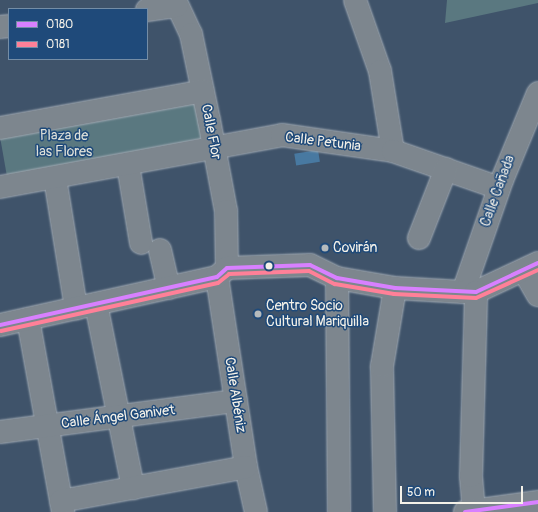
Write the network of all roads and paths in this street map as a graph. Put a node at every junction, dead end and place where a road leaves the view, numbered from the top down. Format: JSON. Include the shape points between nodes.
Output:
{"nodes":[{"id":1,"x":355,"y":0,"type":"edge"},
{"id":2,"x":176,"y":3,"type":"edge"},
{"id":3,"x":148,"y":10,"type":"edge"},
{"id":4,"x":203,"y":91,"type":"junction"},
{"id":5,"x":538,"y":93,"type":"edge"},
{"id":6,"x":0,"y":128,"type":"edge"},
{"id":7,"x":214,"y":149,"type":"junction"},
{"id":8,"x":393,"y":151,"type":"junction"},
{"id":9,"x":128,"y":165,"type":"junction"},
{"id":10,"x":446,"y":169,"type":"junction"},
{"id":11,"x":55,"y":178,"type":"junction"},
{"id":12,"x":0,"y":187,"type":"edge"},
{"id":13,"x":499,"y":188,"type":"junction"},
{"id":14,"x":419,"y":238,"type":"dead end"},
{"id":15,"x":531,"y":267,"type":"edge"},
{"id":16,"x":222,"y":273,"type":"junction"},
{"id":17,"x":337,"y":278,"type":"junction"},
{"id":18,"x":169,"y":288,"type":"junction"},
{"id":19,"x":394,"y":288,"type":"junction"},
{"id":20,"x":470,"y":292,"type":"junction"},
{"id":21,"x":538,"y":295,"type":"edge"},
{"id":22,"x":86,"y":306,"type":"junction"},
{"id":23,"x":28,"y":319,"type":"junction"},
{"id":24,"x":0,"y":325,"type":"edge"},
{"id":25,"x":236,"y":401,"type":"junction"},
{"id":26,"x":119,"y":417,"type":"junction"},
{"id":27,"x":48,"y":426,"type":"junction"},
{"id":28,"x":0,"y":432,"type":"edge"},
{"id":29,"x":246,"y":467,"type":"junction"},
{"id":30,"x":133,"y":488,"type":"junction"},
{"id":31,"x":535,"y":505,"type":"edge"},
{"id":32,"x":62,"y":507,"type":"edge"},
{"id":33,"x":256,"y":512,"type":"edge"},
{"id":34,"x":339,"y":512,"type":"edge"},
{"id":35,"x":386,"y":512,"type":"edge"},
{"id":36,"x":470,"y":512,"type":"edge"}],
"edges":[{"from":1,"to":8,"type":"street","via":[[380,71]]},
{"from":2,"to":3,"type":"street"},
{"from":2,"to":4,"type":"street","name":"Calle Flor","via":[[191,34]]},
{"from":4,"to":6,"type":"street"},
{"from":4,"to":7,"type":"street","name":"Calle Flor"},
{"from":5,"to":13,"type":"street","name":"Calle Cañada"},
{"from":7,"to":8,"type":"street","name":"Calle Petunia","via":[[282,135]]},
{"from":7,"to":9,"type":"street","name":"Calle Petunia"},
{"from":7,"to":16,"type":"street","name":"Calle Flor","via":[[226,210]]},
{"from":8,"to":10,"type":"street","name":"Calle Petunia"},
{"from":9,"to":11,"type":"street","name":"Calle Petunia"},
{"from":9,"to":18,"type":"street","via":[[150,247]]},
{"from":10,"to":13,"type":"street","name":"Calle Petunia"},
{"from":10,"to":14,"type":"street"},
{"from":11,"to":12,"type":"street","name":"Calle Petunia"},
{"from":11,"to":22,"type":"street"},
{"from":13,"to":20,"type":"street","name":"Calle Cañada"},
{"from":15,"to":20,"type":"street"},
{"from":15,"to":21,"type":"street"},
{"from":16,"to":17,"type":"street","via":[[310,265]]},
{"from":16,"to":18,"type":"street"},
{"from":16,"to":25,"type":"street","name":"Calle Albéniz"},
{"from":17,"to":19,"type":"street"},
{"from":17,"to":34,"type":"street"},
{"from":18,"to":22,"type":"street"},
{"from":19,"to":20,"type":"street"},
{"from":19,"to":35,"type":"street","via":[[382,366]]},
{"from":20,"to":36,"type":"street","name":"Calle Cañada"},
{"from":22,"to":23,"type":"street"},
{"from":22,"to":26,"type":"street"},
{"from":23,"to":24,"type":"street"},
{"from":23,"to":27,"type":"street"},
{"from":25,"to":26,"type":"street","name":"Calle Ángel Ganivet"},
{"from":25,"to":29,"type":"street","name":"Calle Albéniz"},
{"from":26,"to":27,"type":"street","name":"Calle Ángel Ganivet"},
{"from":26,"to":30,"type":"street"},
{"from":27,"to":28,"type":"street","name":"Calle Ángel Ganivet"},
{"from":27,"to":32,"type":"street"},
{"from":29,"to":30,"type":"street"},
{"from":29,"to":33,"type":"street","name":"Calle Albéniz"},
{"from":30,"to":32,"type":"street"},
{"from":31,"to":36,"type":"street"}]}
